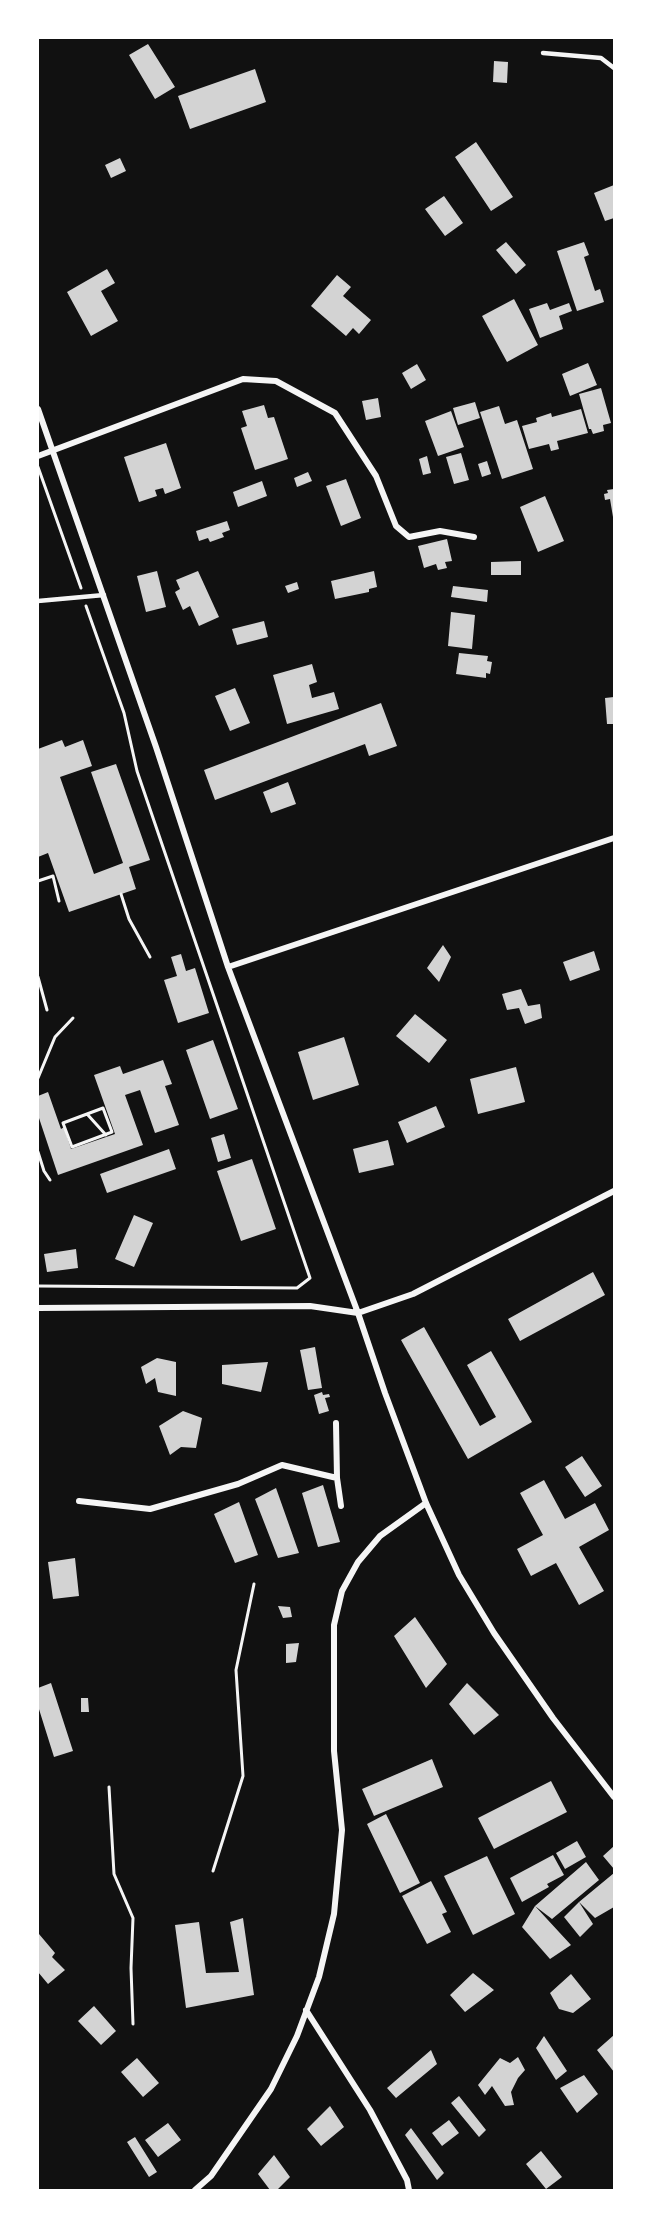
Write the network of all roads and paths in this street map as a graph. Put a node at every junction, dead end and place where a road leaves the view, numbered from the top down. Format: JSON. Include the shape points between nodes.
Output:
{"nodes":[{"id":1,"x":543,"y":53,"type":"dead end"},
{"id":2,"x":615,"y":68,"type":"edge"},
{"id":3,"x":38,"y":409,"type":"edge"},
{"id":4,"x":52,"y":450,"type":"junction"},
{"id":5,"x":38,"y":456,"type":"edge"},
{"id":6,"x":38,"y":466,"type":"edge"},
{"id":7,"x":474,"y":537,"type":"dead end"},
{"id":8,"x":104,"y":596,"type":"junction"},
{"id":9,"x":83,"y":597,"type":"junction"},
{"id":10,"x":38,"y":601,"type":"edge"},
{"id":11,"x":615,"y":838,"type":"edge"},
{"id":12,"x":38,"y":881,"type":"edge"},
{"id":13,"x":121,"y":894,"type":"dead end"},
{"id":14,"x":60,"y":901,"type":"dead end"},
{"id":15,"x":150,"y":957,"type":"dead end"},
{"id":16,"x":228,"y":967,"type":"junction"},
{"id":17,"x":38,"y":977,"type":"edge"},
{"id":18,"x":47,"y":1010,"type":"dead end"},
{"id":19,"x":73,"y":1017,"type":"dead end"},
{"id":20,"x":39,"y":1069,"type":"edge"},
{"id":21,"x":38,"y":1078,"type":"edge"},
{"id":22,"x":87,"y":1114,"type":"junction"},
{"id":23,"x":106,"y":1135,"type":"junction"},
{"id":24,"x":38,"y":1152,"type":"edge"},
{"id":25,"x":50,"y":1180,"type":"dead end"},
{"id":26,"x":615,"y":1191,"type":"edge"},
{"id":27,"x":38,"y":1286,"type":"edge"},
{"id":28,"x":38,"y":1308,"type":"edge"},
{"id":29,"x":358,"y":1312,"type":"junction"},
{"id":30,"x":336,"y":1423,"type":"dead end"},
{"id":31,"x":337,"y":1478,"type":"junction"},
{"id":32,"x":79,"y":1501,"type":"dead end"},
{"id":33,"x":426,"y":1503,"type":"junction"},
{"id":34,"x":341,"y":1506,"type":"dead end"},
{"id":35,"x":254,"y":1584,"type":"dead end"},
{"id":36,"x":109,"y":1787,"type":"dead end"},
{"id":37,"x":615,"y":1797,"type":"edge"},
{"id":38,"x":213,"y":1871,"type":"dead end"},
{"id":39,"x":306,"y":2010,"type":"junction"},
{"id":40,"x":133,"y":2024,"type":"dead end"},
{"id":41,"x":195,"y":2190,"type":"edge"},
{"id":42,"x":409,"y":2190,"type":"edge"}],
"edges":[{"from":1,"to":2,"type":"lane","via":[[601,58]]},
{"from":3,"to":4,"type":"street"},
{"from":4,"to":5,"type":"street"},
{"from":4,"to":7,"type":"street","via":[[243,379],[276,381],[335,413],[376,476],[396,526],[409,537],[440,531]]},
{"from":4,"to":8,"type":"street"},
{"from":6,"to":9,"type":"path"},
{"from":8,"to":9,"type":"lane"},
{"from":8,"to":16,"type":"street"},
{"from":9,"to":10,"type":"lane"},
{"from":9,"to":27,"type":"path","via":[[124,713],[137,771],[310,1278],[297,1288]]},
{"from":11,"to":16,"type":"street"},
{"from":12,"to":14,"type":"path","via":[[53,876]]},
{"from":13,"to":15,"type":"path","via":[[129,919]]},
{"from":16,"to":29,"type":"street"},
{"from":17,"to":18,"type":"path"},
{"from":19,"to":20,"type":"path","via":[[55,1037]]},
{"from":20,"to":21,"type":"path"},
{"from":22,"to":23,"type":"path"},
{"from":22,"to":23,"type":"path","via":[[103,1108],[112,1132]]},
{"from":22,"to":23,"type":"path","via":[[63,1123],[72,1148]]},
{"from":24,"to":25,"type":"path"},
{"from":26,"to":29,"type":"street","via":[[413,1294]]},
{"from":28,"to":29,"type":"street","via":[[310,1306]]},
{"from":29,"to":33,"type":"street"},
{"from":30,"to":31,"type":"street"},
{"from":31,"to":32,"type":"street","via":[[282,1465],[238,1484],[150,1509]]},
{"from":31,"to":34,"type":"street"},
{"from":33,"to":37,"type":"street","via":[[459,1575],[494,1633]]},
{"from":33,"to":39,"type":"street","via":[[380,1536],[358,1562],[342,1592],[334,1625],[334,1751],[342,1830],[334,1914],[319,1977]]},
{"from":35,"to":38,"type":"path","via":[[236,1670],[243,1776]]},
{"from":36,"to":40,"type":"path","via":[[114,1874],[133,1918]]},
{"from":39,"to":41,"type":"street","via":[[271,2089],[212,2176]]},
{"from":39,"to":42,"type":"street","via":[[370,2110]]}]}
